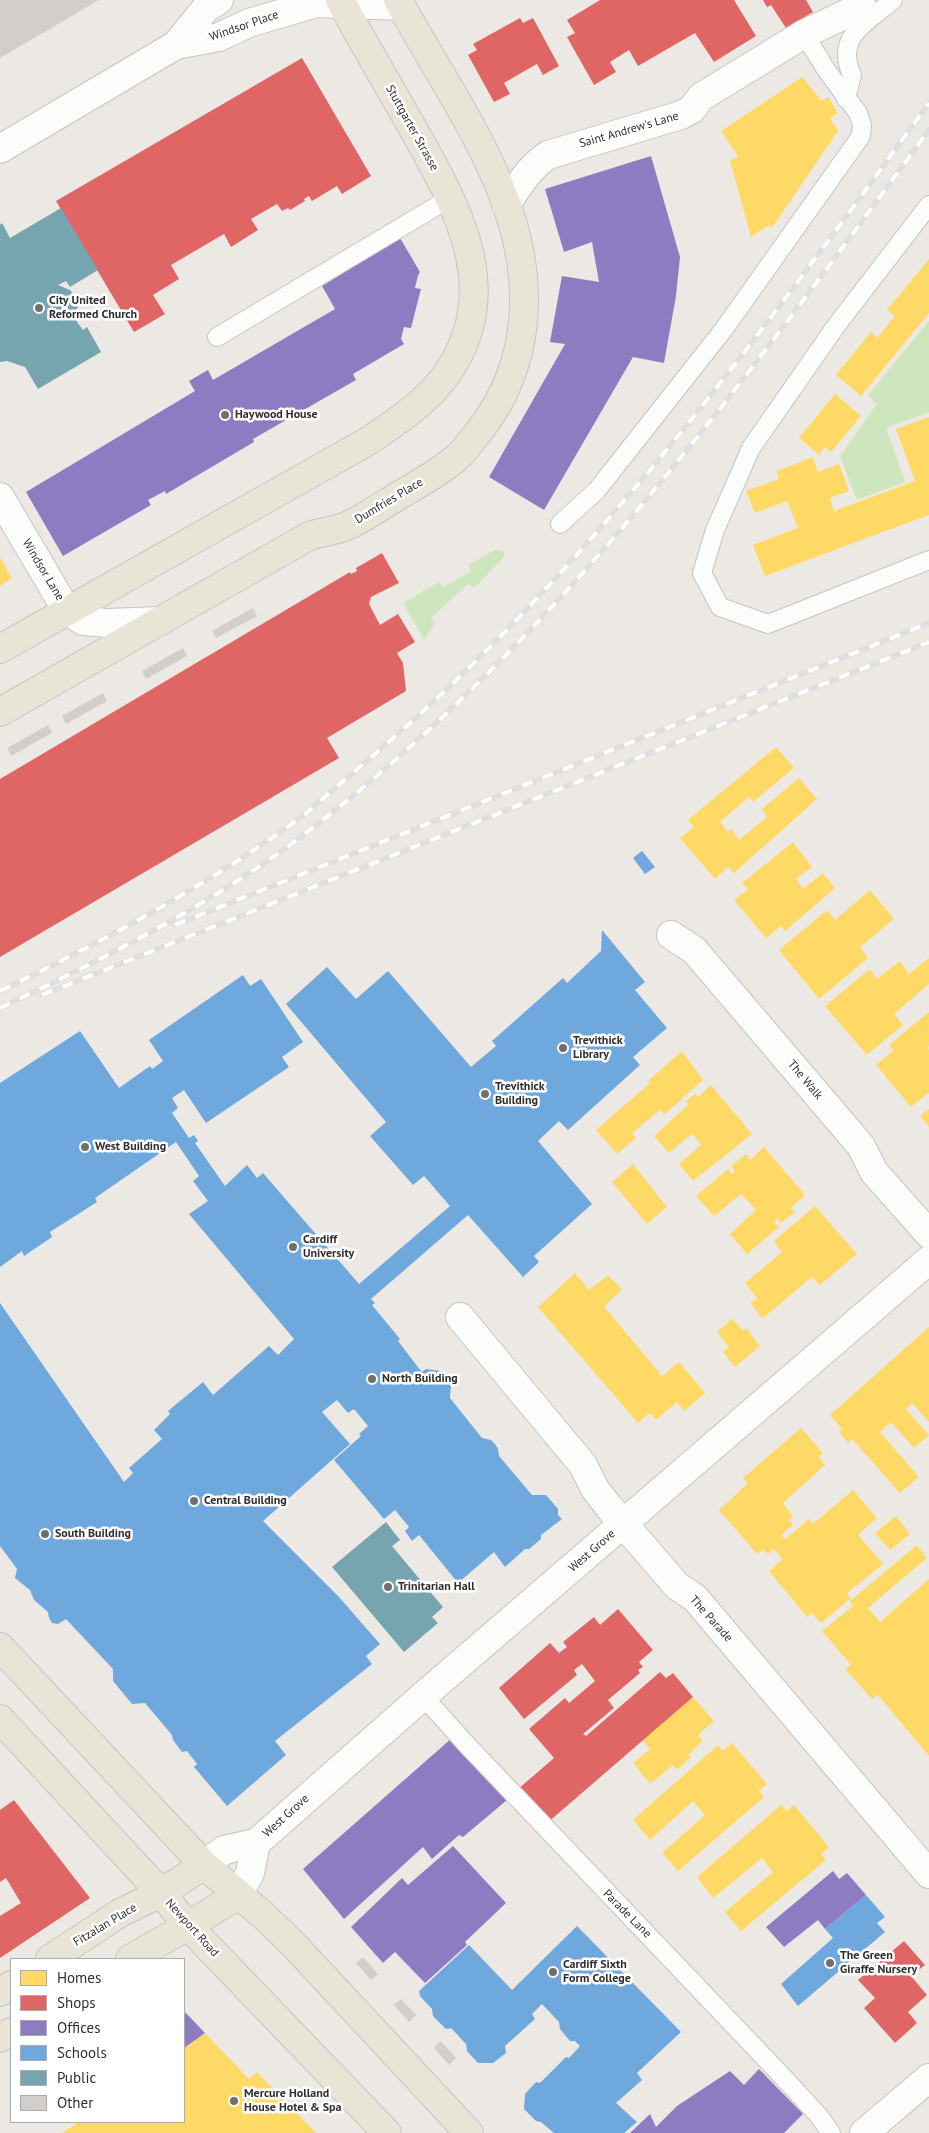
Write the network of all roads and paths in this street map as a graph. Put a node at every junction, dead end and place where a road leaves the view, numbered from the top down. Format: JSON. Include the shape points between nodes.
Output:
{"nodes":[{"id":1,"x":219,"y":0,"type":"edge"},
{"id":2,"x":860,"y":0,"type":"edge"},
{"id":3,"x":893,"y":0,"type":"edge"},
{"id":4,"x":341,"y":2,"type":"edge"},
{"id":5,"x":399,"y":3,"type":"edge"},
{"id":6,"x":804,"y":34,"type":"junction"},
{"id":7,"x":176,"y":45,"type":"junction"},
{"id":8,"x":846,"y":99,"type":"junction"},
{"id":9,"x":0,"y":149,"type":"edge"},
{"id":10,"x":450,"y":198,"type":"junction"},
{"id":11,"x":506,"y":205,"type":"junction"},
{"id":12,"x":929,"y":205,"type":"edge"},
{"id":13,"x":217,"y":337,"type":"dead end"},
{"id":14,"x":0,"y":497,"type":"edge"},
{"id":15,"x":560,"y":524,"type":"dead end"},
{"id":16,"x":929,"y":560,"type":"edge"},
{"id":17,"x":67,"y":611,"type":"junction"},
{"id":18,"x":161,"y":621,"type":"junction"},
{"id":19,"x":0,"y":649,"type":"edge"},
{"id":20,"x":0,"y":712,"type":"edge"},
{"id":21,"x":671,"y":935,"type":"dead end"},
{"id":22,"x":929,"y":1234,"type":"edge"},
{"id":23,"x":929,"y":1260,"type":"edge"},
{"id":24,"x":460,"y":1317,"type":"dead end"},
{"id":25,"x":624,"y":1524,"type":"junction"},
{"id":26,"x":0,"y":1647,"type":"edge"},
{"id":27,"x":423,"y":1696,"type":"junction"},
{"id":28,"x":0,"y":1719,"type":"edge"},
{"id":29,"x":256,"y":1843,"type":"junction"},
{"id":30,"x":204,"y":1865,"type":"junction"},
{"id":31,"x":929,"y":1874,"type":"edge"},
{"id":32,"x":161,"y":1893,"type":"junction"},
{"id":33,"x":238,"y":1895,"type":"junction"},
{"id":34,"x":188,"y":1926,"type":"junction"},
{"id":35,"x":52,"y":1958,"type":"edge"},
{"id":36,"x":132,"y":1958,"type":"edge"},
{"id":37,"x":929,"y":2078,"type":"edge"},
{"id":38,"x":387,"y":2133,"type":"edge"},
{"id":39,"x":469,"y":2133,"type":"edge"},
{"id":40,"x":831,"y":2133,"type":"edge"},
{"id":41,"x":864,"y":2133,"type":"edge"}],
"edges":[{"from":1,"to":7,"type":"street","name":"Windsor Place","via":[[206,8]]},
{"from":2,"to":6,"type":"street","name":"Saint Andrew's Lane","via":[[850,12]]},
{"from":3,"to":8,"type":"lane","via":[[855,31],[850,40],[846,63],[852,75]]},
{"from":4,"to":5,"type":"street","name":"Windsor Place"},
{"from":4,"to":7,"type":"street","name":"Windsor Place","via":[[316,3],[249,23],[219,37]]},
{"from":4,"to":10,"type":"main road","name":"Stuttgarter Strasse"},
{"from":5,"to":11,"type":"main road","via":[[466,117]]},
{"from":6,"to":8,"type":"lane"},
{"from":6,"to":11,"type":"street","name":"Saint Andrew's Lane","via":[[701,97],[692,109],[681,116],[548,155],[524,178]]},
{"from":7,"to":9,"type":"street","name":"Windsor Place"},
{"from":8,"to":15,"type":"lane","via":[[858,113],[861,136],[724,329],[597,490]]},
{"from":10,"to":13,"type":"lane"},
{"from":10,"to":17,"type":"main road","name":"Stuttgarter Strasse","via":[[471,262],[471,317],[456,361],[423,401],[370,440]]},
{"from":11,"to":18,"type":"main road","name":"Dumfries Place","via":[[522,274],[523,330],[517,360],[505,392],[469,445],[438,472],[350,524],[311,535]]},
{"from":12,"to":16,"type":"lane","via":[[836,326],[751,448],[715,530],[702,572],[720,608],[768,624]]},
{"from":14,"to":17,"type":"street","name":"Windsor Lane"},
{"from":17,"to":18,"type":"street","name":"Windsor Lane","via":[[84,621]]},
{"from":17,"to":19,"type":"main road"},
{"from":18,"to":20,"type":"main road","name":"Dumfries Place"},
{"from":21,"to":22,"type":"street","name":"The Walk","via":[[694,950],[861,1146],[874,1172]]},
{"from":23,"to":25,"type":"street","name":"West Grove"},
{"from":24,"to":25,"type":"street","name":"The Parade","via":[[583,1465],[595,1489]]},
{"from":25,"to":27,"type":"street","name":"West Grove"},
{"from":25,"to":31,"type":"street","name":"The Parade","via":[[677,1586],[695,1598]]},
{"from":26,"to":30,"type":"main road"},
{"from":27,"to":29,"type":"street","name":"West Grove"},
{"from":27,"to":40,"type":"lane","name":"Parade Lane","via":[[819,2116]]},
{"from":28,"to":32,"type":"main road","name":"Newport Road"},
{"from":29,"to":30,"type":"street","name":"West Grove","via":[[224,1850]]},
{"from":29,"to":33,"type":"street","name":"West Grove","via":[[250,1873]]},
{"from":30,"to":32,"type":"main road","name":"Fitzalan Place"},
{"from":30,"to":33,"type":"main road"},
{"from":32,"to":34,"type":"main road","name":"Newport Road"},
{"from":32,"to":35,"type":"main road","name":"Fitzalan Place","via":[[120,1913]]},
{"from":33,"to":34,"type":"main road"},
{"from":33,"to":39,"type":"main road","via":[[293,1944]]},
{"from":34,"to":36,"type":"main road"},
{"from":34,"to":38,"type":"main road","name":"Newport Road"},
{"from":37,"to":41,"type":"street"}]}
